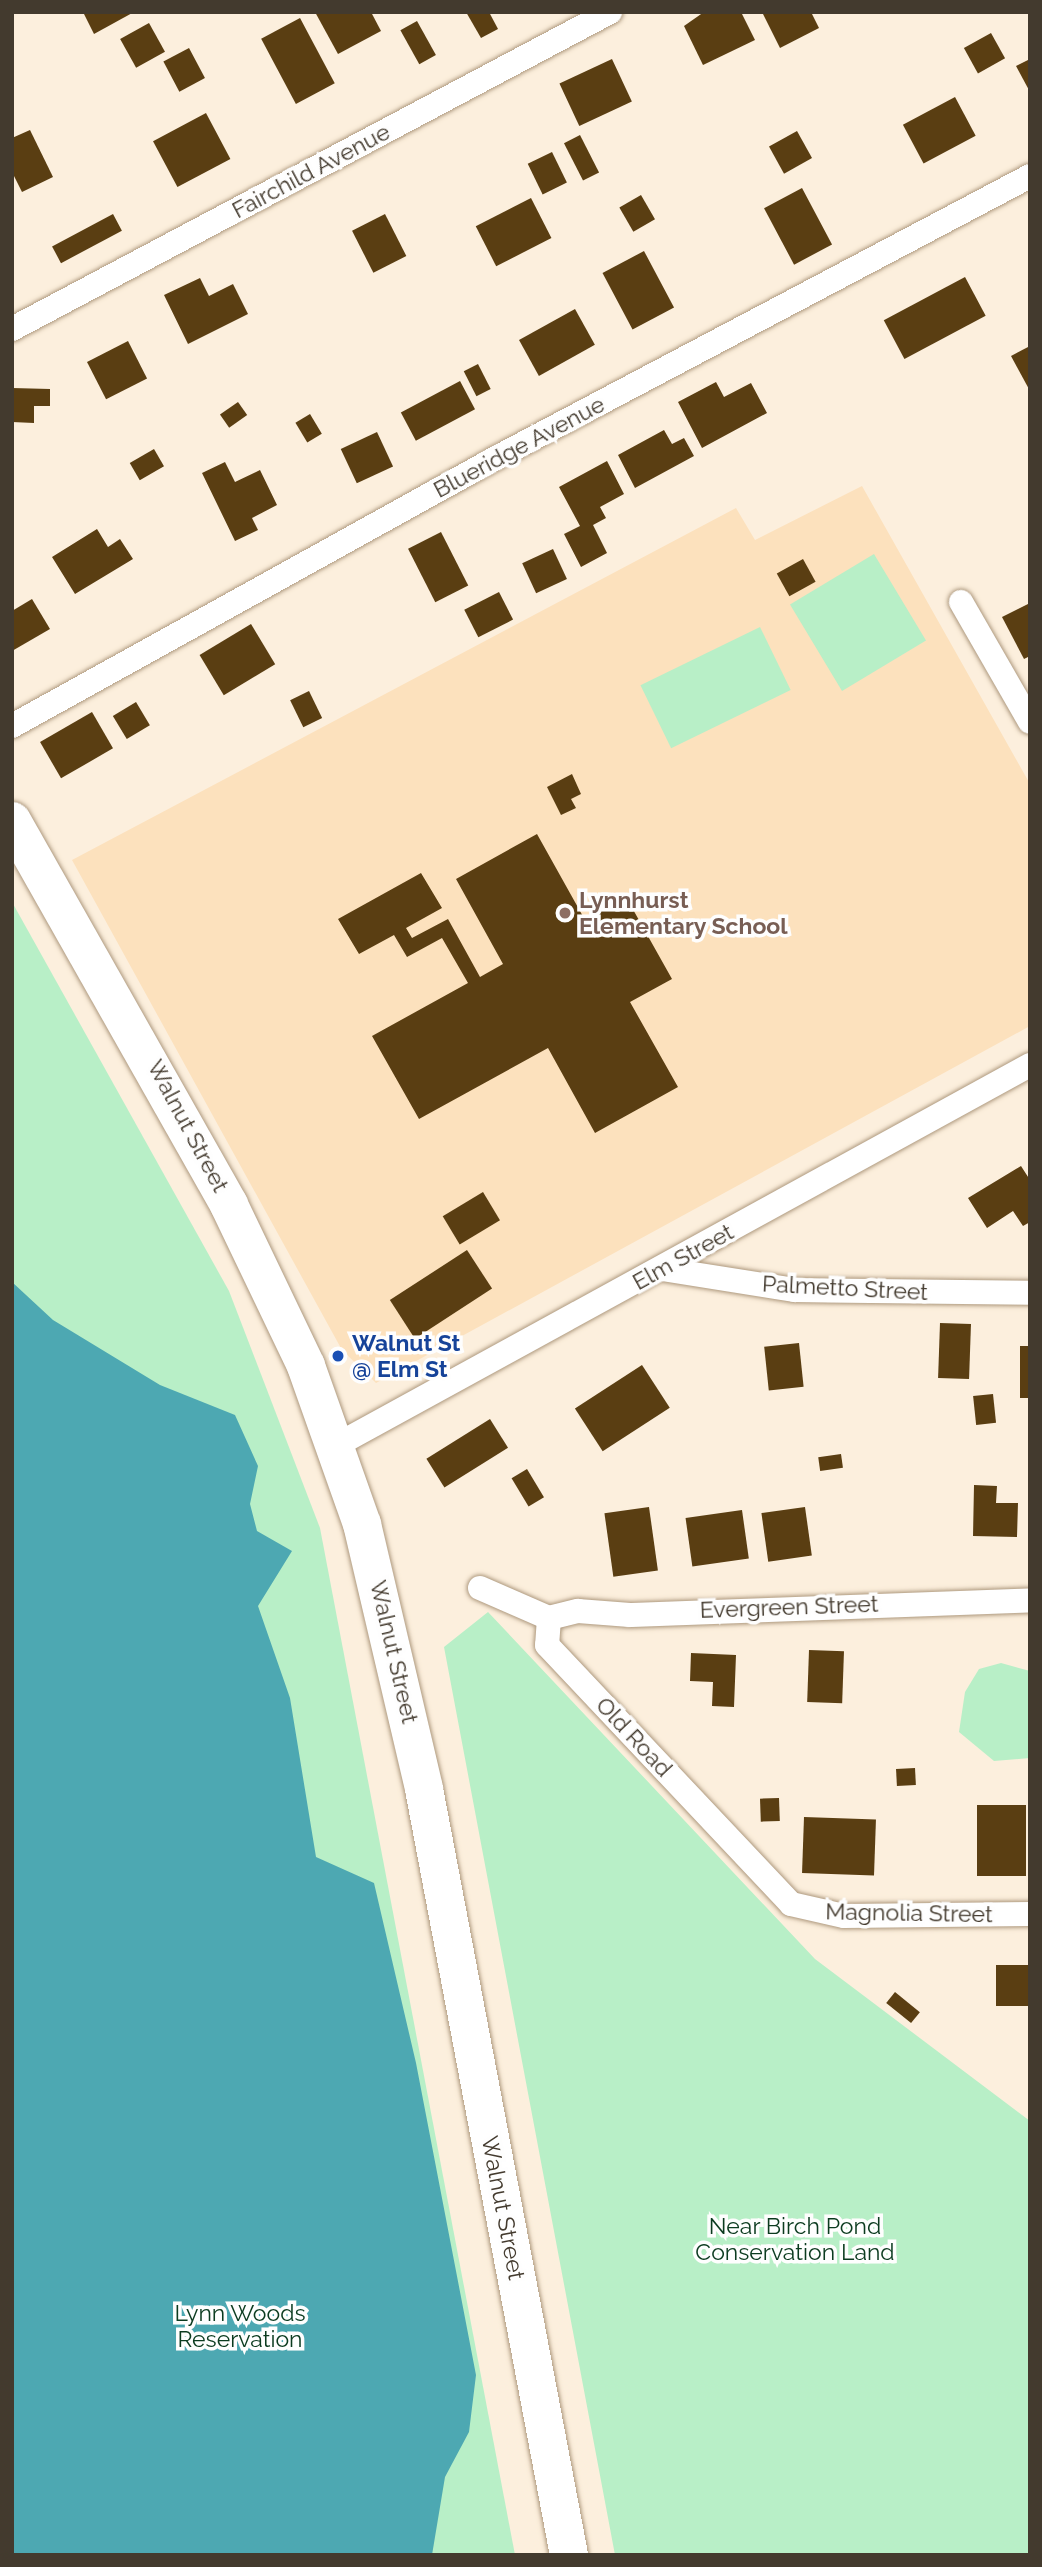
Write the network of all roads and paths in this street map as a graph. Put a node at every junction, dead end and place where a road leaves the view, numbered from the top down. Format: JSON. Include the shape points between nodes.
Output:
{"nodes":[{"id":1,"x":610,"y":12,"type":"edge"},
{"id":2,"x":1030,"y":176,"type":"edge"},
{"id":3,"x":12,"y":329,"type":"edge"},
{"id":4,"x":961,"y":602,"type":"dead end"},
{"id":5,"x":1030,"y":722,"type":"edge"},
{"id":6,"x":12,"y":726,"type":"edge"},
{"id":7,"x":12,"y":821,"type":"edge"},
{"id":8,"x":1030,"y":1065,"type":"edge"},
{"id":9,"x":662,"y":1269,"type":"junction"},
{"id":10,"x":1030,"y":1293,"type":"edge"},
{"id":11,"x":335,"y":1446,"type":"junction"},
{"id":12,"x":480,"y":1588,"type":"dead end"},
{"id":13,"x":1030,"y":1600,"type":"edge"},
{"id":14,"x":549,"y":1619,"type":"junction"},
{"id":15,"x":791,"y":1904,"type":"joint"},
{"id":16,"x":1030,"y":1914,"type":"edge"},
{"id":17,"x":569,"y":2555,"type":"edge"}],
"edges":[{"from":1,"to":3,"type":"street","name":"Fairchild Avenue"},
{"from":2,"to":6,"type":"street","name":"Blueridge Avenue","via":[[494,459]]},
{"from":4,"to":5,"type":"street"},
{"from":7,"to":11,"type":"main road","name":"Walnut Street","via":[[229,1205],[306,1366]]},
{"from":8,"to":9,"type":"street","name":"Elm Street"},
{"from":9,"to":10,"type":"street","name":"Palmetto Street","via":[[795,1290]]},
{"from":9,"to":11,"type":"street","name":"Elm Street"},
{"from":11,"to":17,"type":"main road","name":"Walnut Street","via":[[379,1583],[409,1714]]},
{"from":12,"to":14,"type":"street"},
{"from":13,"to":14,"type":"street","name":"Evergreen Street","via":[[630,1615],[578,1611]]},
{"from":14,"to":15,"type":"street","name":"Old Road","via":[[547,1645]]},
{"from":15,"to":16,"type":"street","name":"Magnolia Street","via":[[844,1916]]}]}
